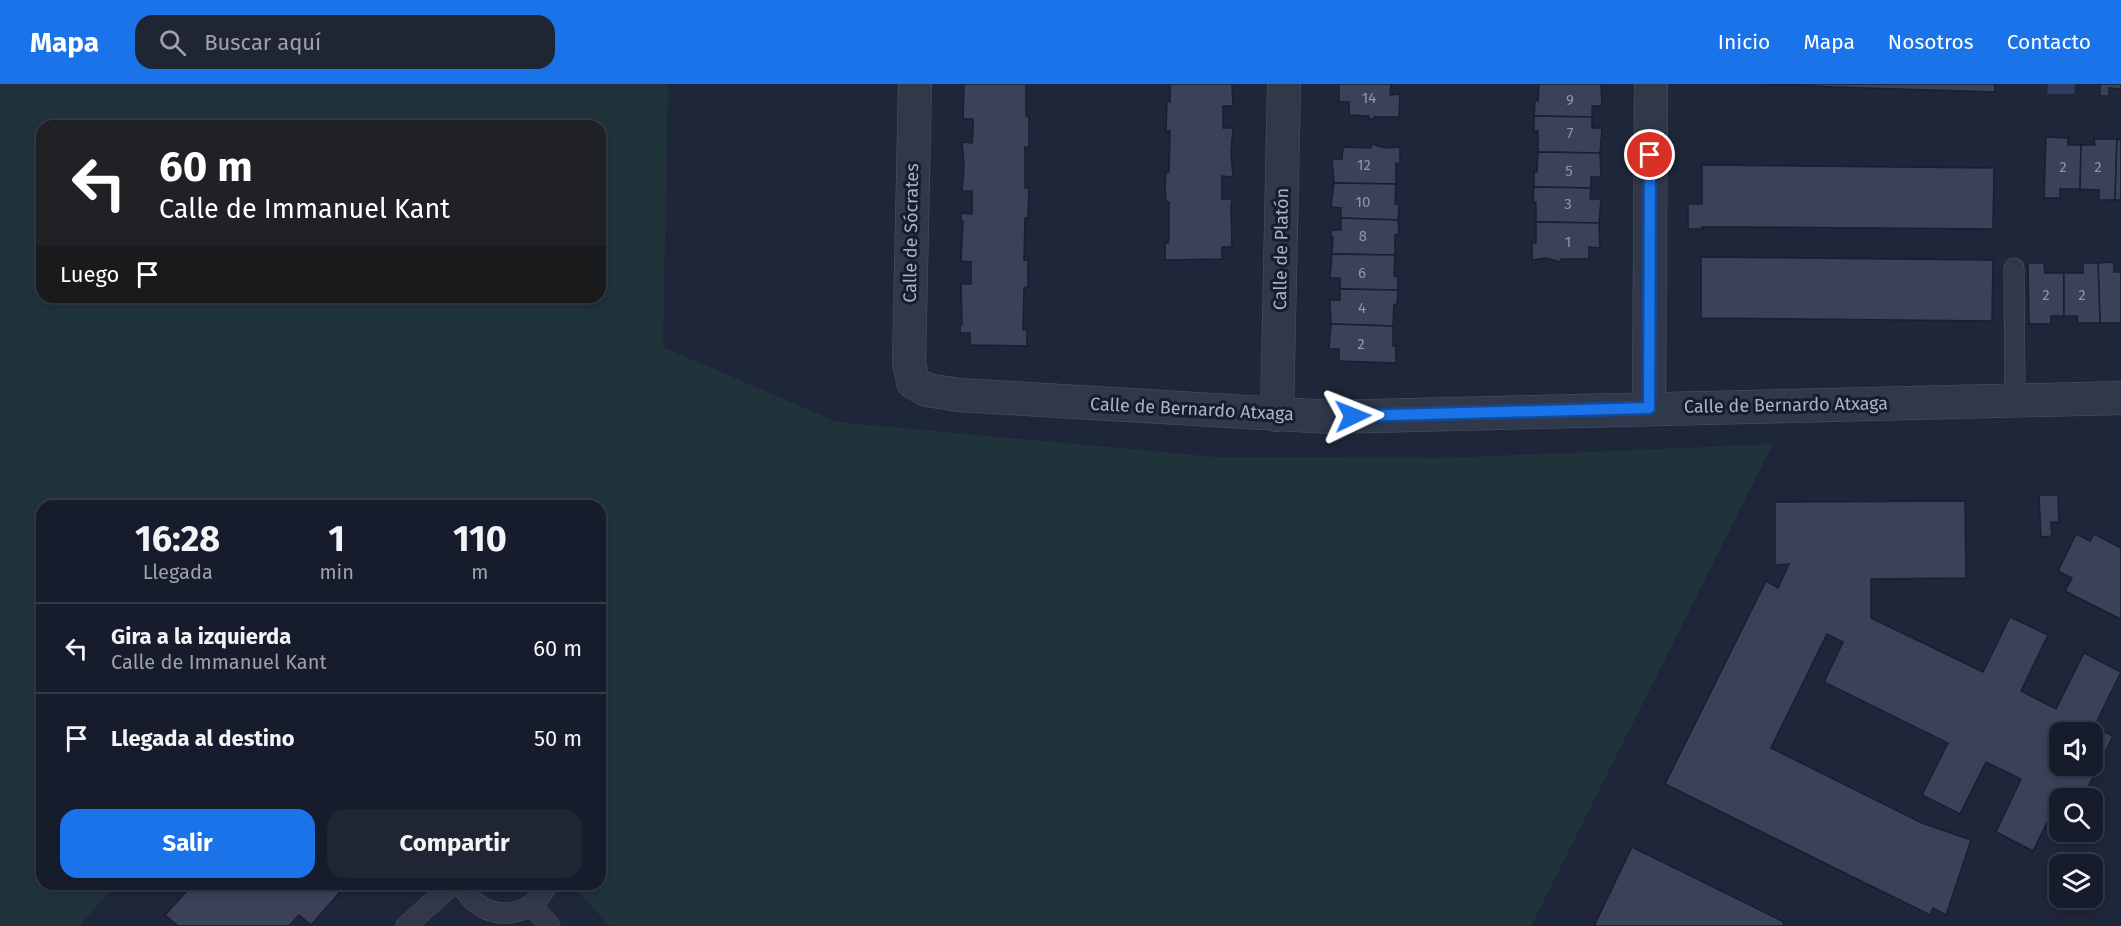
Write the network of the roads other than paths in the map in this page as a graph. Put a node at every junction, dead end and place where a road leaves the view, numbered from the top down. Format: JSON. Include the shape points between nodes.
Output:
{"nodes":[{"id":1,"x":915,"y":84,"type":"edge"},
{"id":2,"x":1284,"y":84,"type":"edge"},
{"id":3,"x":1651,"y":84,"type":"edge"},
{"id":4,"x":2014,"y":268,"type":"dead end"},
{"id":5,"x":914,"y":382,"type":"joint"},
{"id":6,"x":2121,"y":398,"type":"edge"},
{"id":7,"x":2015,"y":401,"type":"junction"},
{"id":8,"x":1649,"y":408,"type":"junction"},
{"id":9,"x":1277,"y":415,"type":"junction"},
{"id":10,"x":446,"y":890,"type":"edge"},
{"id":11,"x":465,"y":890,"type":"edge"},
{"id":12,"x":545,"y":890,"type":"edge"},
{"id":13,"x":532,"y":906,"type":"junction"},
{"id":14,"x":406,"y":926,"type":"edge"},
{"id":15,"x":550,"y":926,"type":"edge"}],
"edges":[{"from":1,"to":5,"type":"street","name":"Calle de Sócrates","via":[[909,362]]},
{"from":2,"to":9,"type":"street","name":"Calle de Platón"},
{"from":3,"to":8,"type":"street"},
{"from":4,"to":7,"type":"lane"},
{"from":5,"to":9,"type":"street","name":"Calle de Bernardo Atxaga","via":[[927,390],[959,395]]},
{"from":6,"to":7,"type":"street","name":"Calle de Bernardo Atxaga"},
{"from":7,"to":8,"type":"street","name":"Calle de Bernardo Atxaga"},
{"from":8,"to":9,"type":"street","name":"Calle de Bernardo Atxaga"},
{"from":10,"to":14,"type":"lane"},
{"from":11,"to":13,"type":"lane","via":[[475,903],[489,911],[503,914]]},
{"from":12,"to":13,"type":"lane"},
{"from":13,"to":15,"type":"lane"}]}
